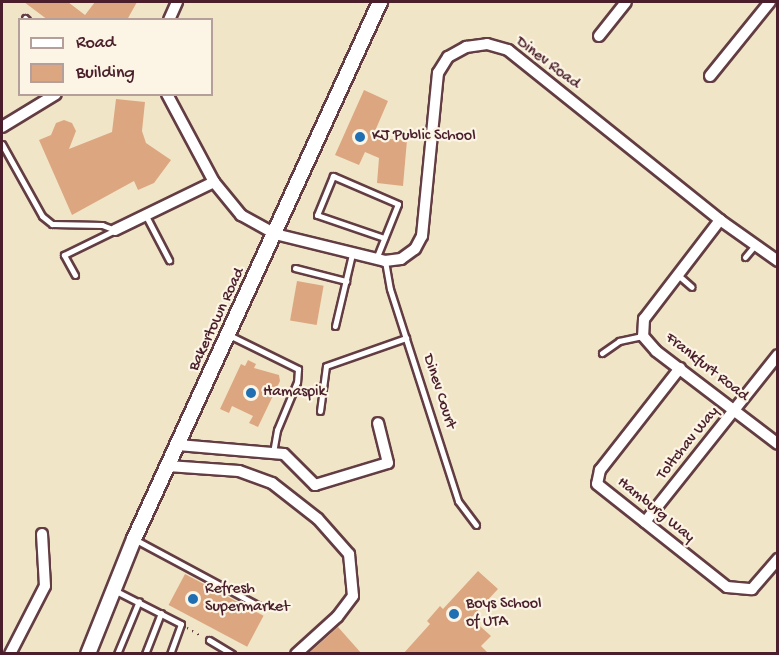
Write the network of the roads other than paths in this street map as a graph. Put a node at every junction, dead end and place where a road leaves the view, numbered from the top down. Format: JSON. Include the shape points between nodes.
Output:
{"nodes":[{"id":1,"x":177,"y":2,"type":"edge"},
{"id":2,"x":380,"y":2,"type":"edge"},
{"id":3,"x":626,"y":2,"type":"edge"},
{"id":4,"x":770,"y":2,"type":"edge"},
{"id":5,"x":170,"y":18,"type":"edge"},
{"id":6,"x":599,"y":36,"type":"dead end"},
{"id":7,"x":710,"y":76,"type":"dead end"},
{"id":8,"x":53,"y":96,"type":"edge"},
{"id":9,"x":168,"y":96,"type":"edge"},
{"id":10,"x":2,"y":127,"type":"edge"},
{"id":11,"x":2,"y":144,"type":"edge"},
{"id":12,"x":214,"y":182,"type":"junction"},
{"id":13,"x":146,"y":216,"type":"junction"},
{"id":14,"x":720,"y":219,"type":"junction"},
{"id":15,"x":115,"y":230,"type":"junction"},
{"id":16,"x":275,"y":234,"type":"junction"},
{"id":17,"x":384,"y":238,"type":"junction"},
{"id":18,"x":755,"y":245,"type":"junction"},
{"id":19,"x":352,"y":254,"type":"junction"},
{"id":20,"x":745,"y":257,"type":"dead end"},
{"id":21,"x":169,"y":260,"type":"dead end"},
{"id":22,"x":380,"y":261,"type":"junction"},
{"id":23,"x":777,"y":261,"type":"edge"},
{"id":24,"x":295,"y":268,"type":"dead end"},
{"id":25,"x":75,"y":275,"type":"dead end"},
{"id":26,"x":678,"y":275,"type":"junction"},
{"id":27,"x":346,"y":281,"type":"junction"},
{"id":28,"x":693,"y":287,"type":"dead end"},
{"id":29,"x":335,"y":326,"type":"dead end"},
{"id":30,"x":230,"y":334,"type":"junction"},
{"id":31,"x":643,"y":336,"type":"junction"},
{"id":32,"x":406,"y":338,"type":"junction"},
{"id":33,"x":602,"y":353,"type":"dead end"},
{"id":34,"x":777,"y":355,"type":"edge"},
{"id":35,"x":680,"y":368,"type":"junction"},
{"id":36,"x":736,"y":410,"type":"junction"},
{"id":37,"x":320,"y":411,"type":"dead end"},
{"id":38,"x":378,"y":423,"type":"dead end"},
{"id":39,"x":777,"y":444,"type":"edge"},
{"id":40,"x":178,"y":445,"type":"junction"},
{"id":41,"x":273,"y":452,"type":"junction"},
{"id":42,"x":168,"y":466,"type":"junction"},
{"id":43,"x":645,"y":522,"type":"junction"},
{"id":44,"x":476,"y":525,"type":"dead end"},
{"id":45,"x":42,"y":534,"type":"dead end"},
{"id":46,"x":134,"y":539,"type":"junction"},
{"id":47,"x":777,"y":559,"type":"edge"},
{"id":48,"x":113,"y":589,"type":"junction"},
{"id":49,"x":139,"y":601,"type":"junction"},
{"id":50,"x":259,"y":606,"type":"dead end"},
{"id":51,"x":161,"y":613,"type":"junction"},
{"id":52,"x":209,"y":640,"type":"road end"},
{"id":53,"x":10,"y":654,"type":"edge"},
{"id":54,"x":88,"y":654,"type":"edge"},
{"id":55,"x":117,"y":654,"type":"edge"},
{"id":56,"x":145,"y":654,"type":"edge"},
{"id":57,"x":170,"y":654,"type":"edge"},
{"id":58,"x":232,"y":654,"type":"edge"},
{"id":59,"x":296,"y":654,"type":"edge"}],
"edges":[{"from":1,"to":5,"type":"street"},
{"from":2,"to":16,"type":"street","name":"Bakertown Road"},
{"from":3,"to":6,"type":"street"},
{"from":4,"to":7,"type":"street"},
{"from":8,"to":10,"type":"street"},
{"from":9,"to":12,"type":"street"},
{"from":11,"to":15,"type":"lane","via":[[42,216],[51,224],[102,225]]},
{"from":12,"to":13,"type":"street"},
{"from":12,"to":16,"type":"street","via":[[241,215]]},
{"from":13,"to":15,"type":"street"},
{"from":13,"to":21,"type":"lane"},
{"from":14,"to":18,"type":"street","name":"Dinev Road"},
{"from":14,"to":22,"type":"street","name":"Dinev Road","via":[[508,50],[480,45],[466,47],[448,57],[438,73],[422,236],[415,249],[401,259]]},
{"from":14,"to":26,"type":"street","name":"Frankfurt Road"},
{"from":15,"to":25,"type":"lane","via":[[64,255]]},
{"from":16,"to":19,"type":"street"},
{"from":16,"to":30,"type":"street","name":"Bakertown Road"},
{"from":17,"to":17,"type":"lane","via":[[398,204],[333,176],[316,215]]},
{"from":17,"to":22,"type":"lane"},
{"from":18,"to":20,"type":"lane"},
{"from":18,"to":23,"type":"street","name":"Dinev Road"},
{"from":19,"to":22,"type":"street"},
{"from":19,"to":27,"type":"lane"},
{"from":22,"to":32,"type":"lane","name":"Dinev Court"},
{"from":24,"to":27,"type":"lane"},
{"from":26,"to":28,"type":"lane"},
{"from":26,"to":31,"type":"street","name":"Frankfurt Road","via":[[644,319]]},
{"from":27,"to":29,"type":"lane"},
{"from":30,"to":40,"type":"street","name":"Bakertown Road"},
{"from":30,"to":41,"type":"lane","via":[[298,369],[297,382],[276,430]]},
{"from":31,"to":33,"type":"lane","via":[[619,341]]},
{"from":31,"to":35,"type":"street","name":"Frankfurt Road"},
{"from":32,"to":37,"type":"lane","via":[[326,366]]},
{"from":32,"to":44,"type":"lane","name":"Dinev Court","via":[[458,501]]},
{"from":34,"to":36,"type":"street","name":"Toltchav Way"},
{"from":35,"to":36,"type":"street","name":"Frankfurt Road"},
{"from":35,"to":43,"type":"street","name":"Hamburg Way","via":[[598,475],[597,484]]},
{"from":36,"to":39,"type":"street","name":"Frankfurt Road"},
{"from":36,"to":43,"type":"street","name":"Toltchav Way"},
{"from":38,"to":41,"type":"street","via":[[387,463],[315,485],[284,454]]},
{"from":40,"to":41,"type":"street"},
{"from":40,"to":42,"type":"street","name":"Bakertown Road"},
{"from":42,"to":46,"type":"street","name":"Bakertown Road"},
{"from":42,"to":59,"type":"street","via":[[239,471],[281,487],[318,519],[349,554],[355,583],[348,605]]},
{"from":43,"to":47,"type":"street","name":"Hamburg Way","via":[[727,587],[749,590]]},
{"from":45,"to":53,"type":"street","via":[[45,586]]},
{"from":46,"to":48,"type":"street","name":"Bakertown Road"},
{"from":46,"to":50,"type":"lane"},
{"from":48,"to":49,"type":"lane"},
{"from":48,"to":54,"type":"street","name":"Bakertown Road"},
{"from":49,"to":51,"type":"lane"},
{"from":49,"to":55,"type":"lane"},
{"from":51,"to":56,"type":"lane"},
{"from":51,"to":57,"type":"lane","via":[[181,624]]},
{"from":52,"to":58,"type":"lane"}]}
